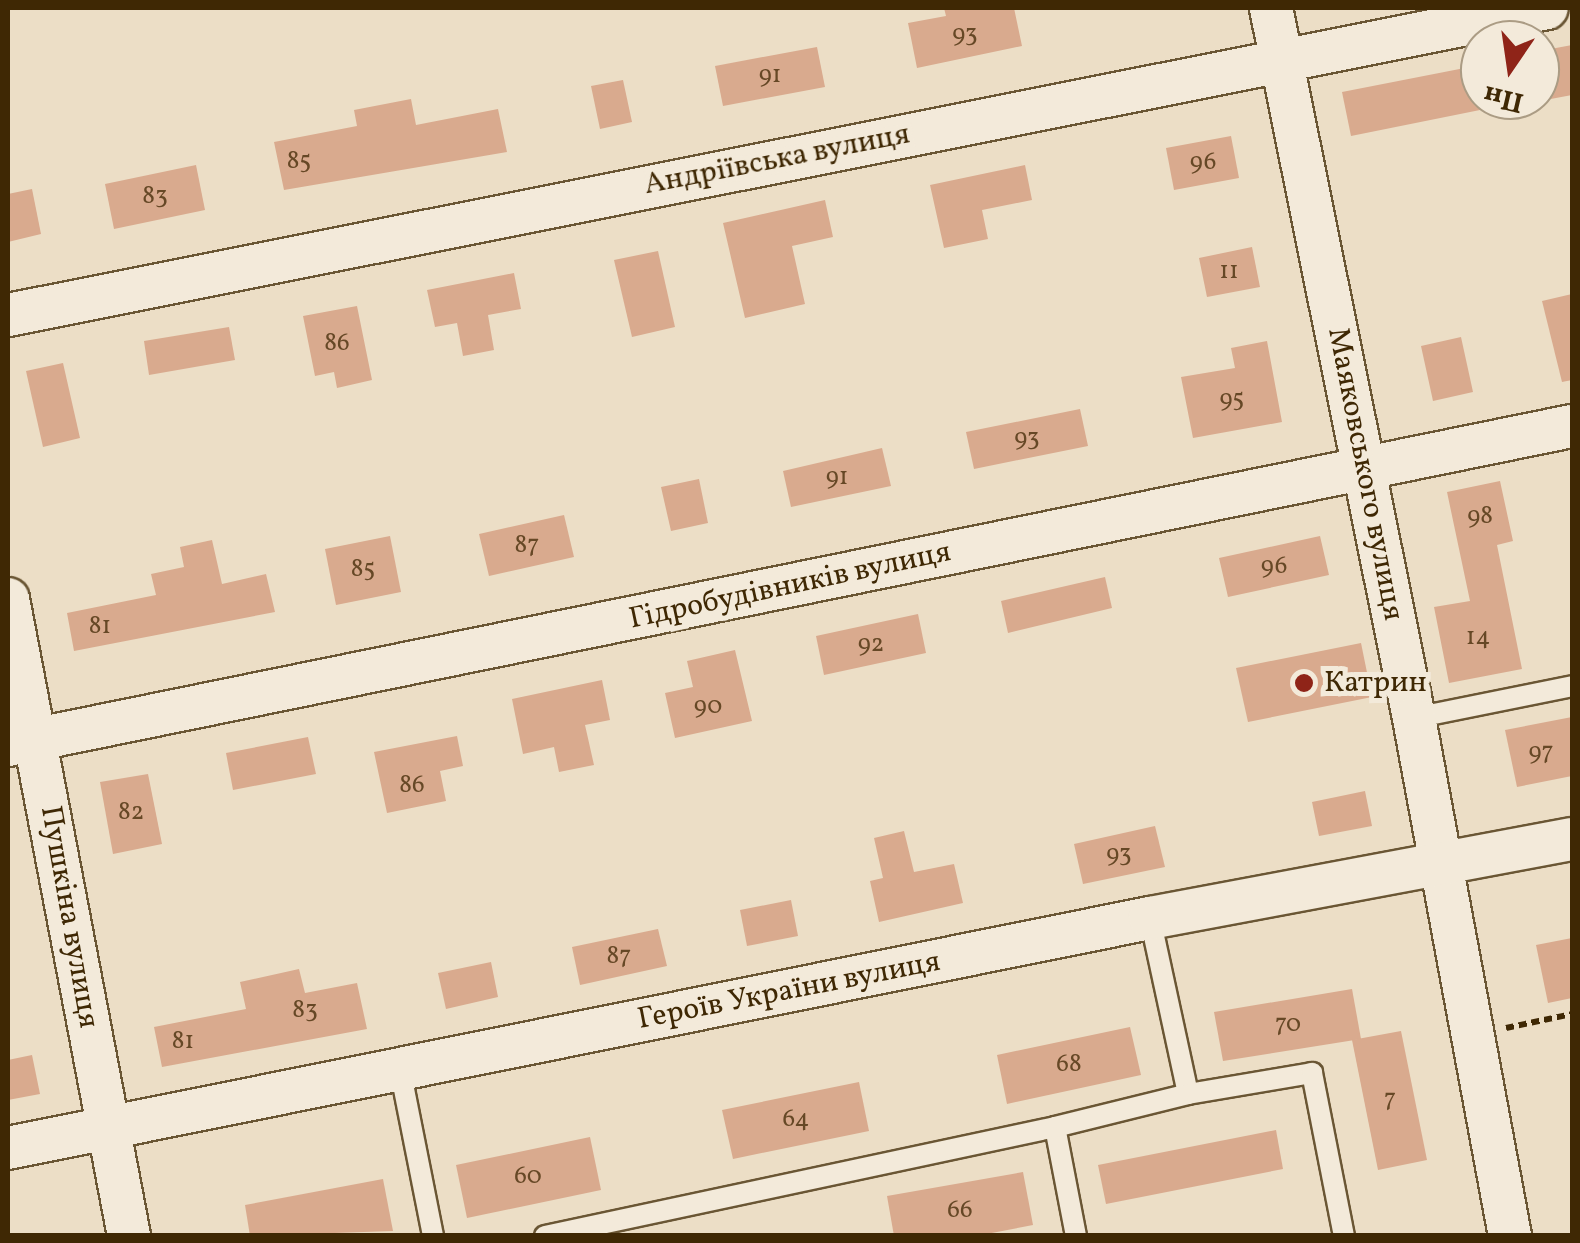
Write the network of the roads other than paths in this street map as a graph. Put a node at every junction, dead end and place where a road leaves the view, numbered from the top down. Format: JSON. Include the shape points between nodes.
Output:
{"nodes":[{"id":1,"x":1271,"y":8,"type":"edge"},
{"id":2,"x":1547,"y":8,"type":"edge"},
{"id":3,"x":1281,"y":59,"type":"junction"},
{"id":4,"x":8,"y":315,"type":"edge"},
{"id":5,"x":1572,"y":426,"type":"edge"},
{"id":6,"x":1363,"y":468,"type":"junction"},
{"id":7,"x":8,"y":599,"type":"edge"},
{"id":8,"x":1572,"y":686,"type":"edge"},
{"id":9,"x":1414,"y":718,"type":"junction"},
{"id":10,"x":22,"y":743,"type":"edge"},
{"id":11,"x":1572,"y":839,"type":"edge"},
{"id":12,"x":1440,"y":864,"type":"junction"},
{"id":13,"x":1150,"y":918,"type":"junction"},
{"id":14,"x":400,"y":1069,"type":"junction"},
{"id":15,"x":1188,"y":1094,"type":"junction"},
{"id":16,"x":107,"y":1127,"type":"junction"},
{"id":17,"x":1056,"y":1127,"type":"junction"},
{"id":18,"x":8,"y":1148,"type":"edge"},
{"id":19,"x":571,"y":1233,"type":"edge"},
{"id":20,"x":129,"y":1236,"type":"edge"},
{"id":21,"x":434,"y":1236,"type":"edge"},
{"id":22,"x":544,"y":1236,"type":"edge"},
{"id":23,"x":1076,"y":1236,"type":"edge"},
{"id":24,"x":1344,"y":1236,"type":"edge"},
{"id":25,"x":1510,"y":1236,"type":"edge"}],
"edges":[{"from":1,"to":3,"type":"street","name":"Маяковського вулиця"},
{"from":2,"to":3,"type":"street","name":"Андріївська вулиця"},
{"from":3,"to":4,"type":"street","name":"Андріївська вулиця"},
{"from":3,"to":6,"type":"street","name":"Маяковського вулиця"},
{"from":5,"to":6,"type":"street","name":"Гідробудівників вулиця"},
{"from":6,"to":9,"type":"street","name":"Маяковського вулиця"},
{"from":6,"to":10,"type":"street","name":"Гідробудівників вулиця"},
{"from":7,"to":10,"type":"street","name":"Пушкіна вулиця"},
{"from":8,"to":9,"type":"lane"},
{"from":9,"to":12,"type":"street","name":"Маяковського вулиця"},
{"from":10,"to":16,"type":"street","name":"Пушкіна вулиця"},
{"from":11,"to":12,"type":"street","name":"Героїв України вулиця"},
{"from":12,"to":13,"type":"street","name":"Героїв України вулиця"},
{"from":12,"to":25,"type":"street","name":"Маяковського вулиця"},
{"from":13,"to":14,"type":"street","name":"Героїв України вулиця"},
{"from":13,"to":15,"type":"lane"},
{"from":14,"to":16,"type":"street","name":"Героїв України вулиця"},
{"from":14,"to":21,"type":"lane"},
{"from":15,"to":17,"type":"lane"},
{"from":15,"to":24,"type":"lane","via":[[1312,1073]]},
{"from":16,"to":18,"type":"street","name":"Героїв України вулиця"},
{"from":16,"to":20,"type":"street","name":"Пушкіна вулиця"},
{"from":17,"to":19,"type":"lane"},
{"from":17,"to":23,"type":"lane"},
{"from":19,"to":22,"type":"lane"}]}
